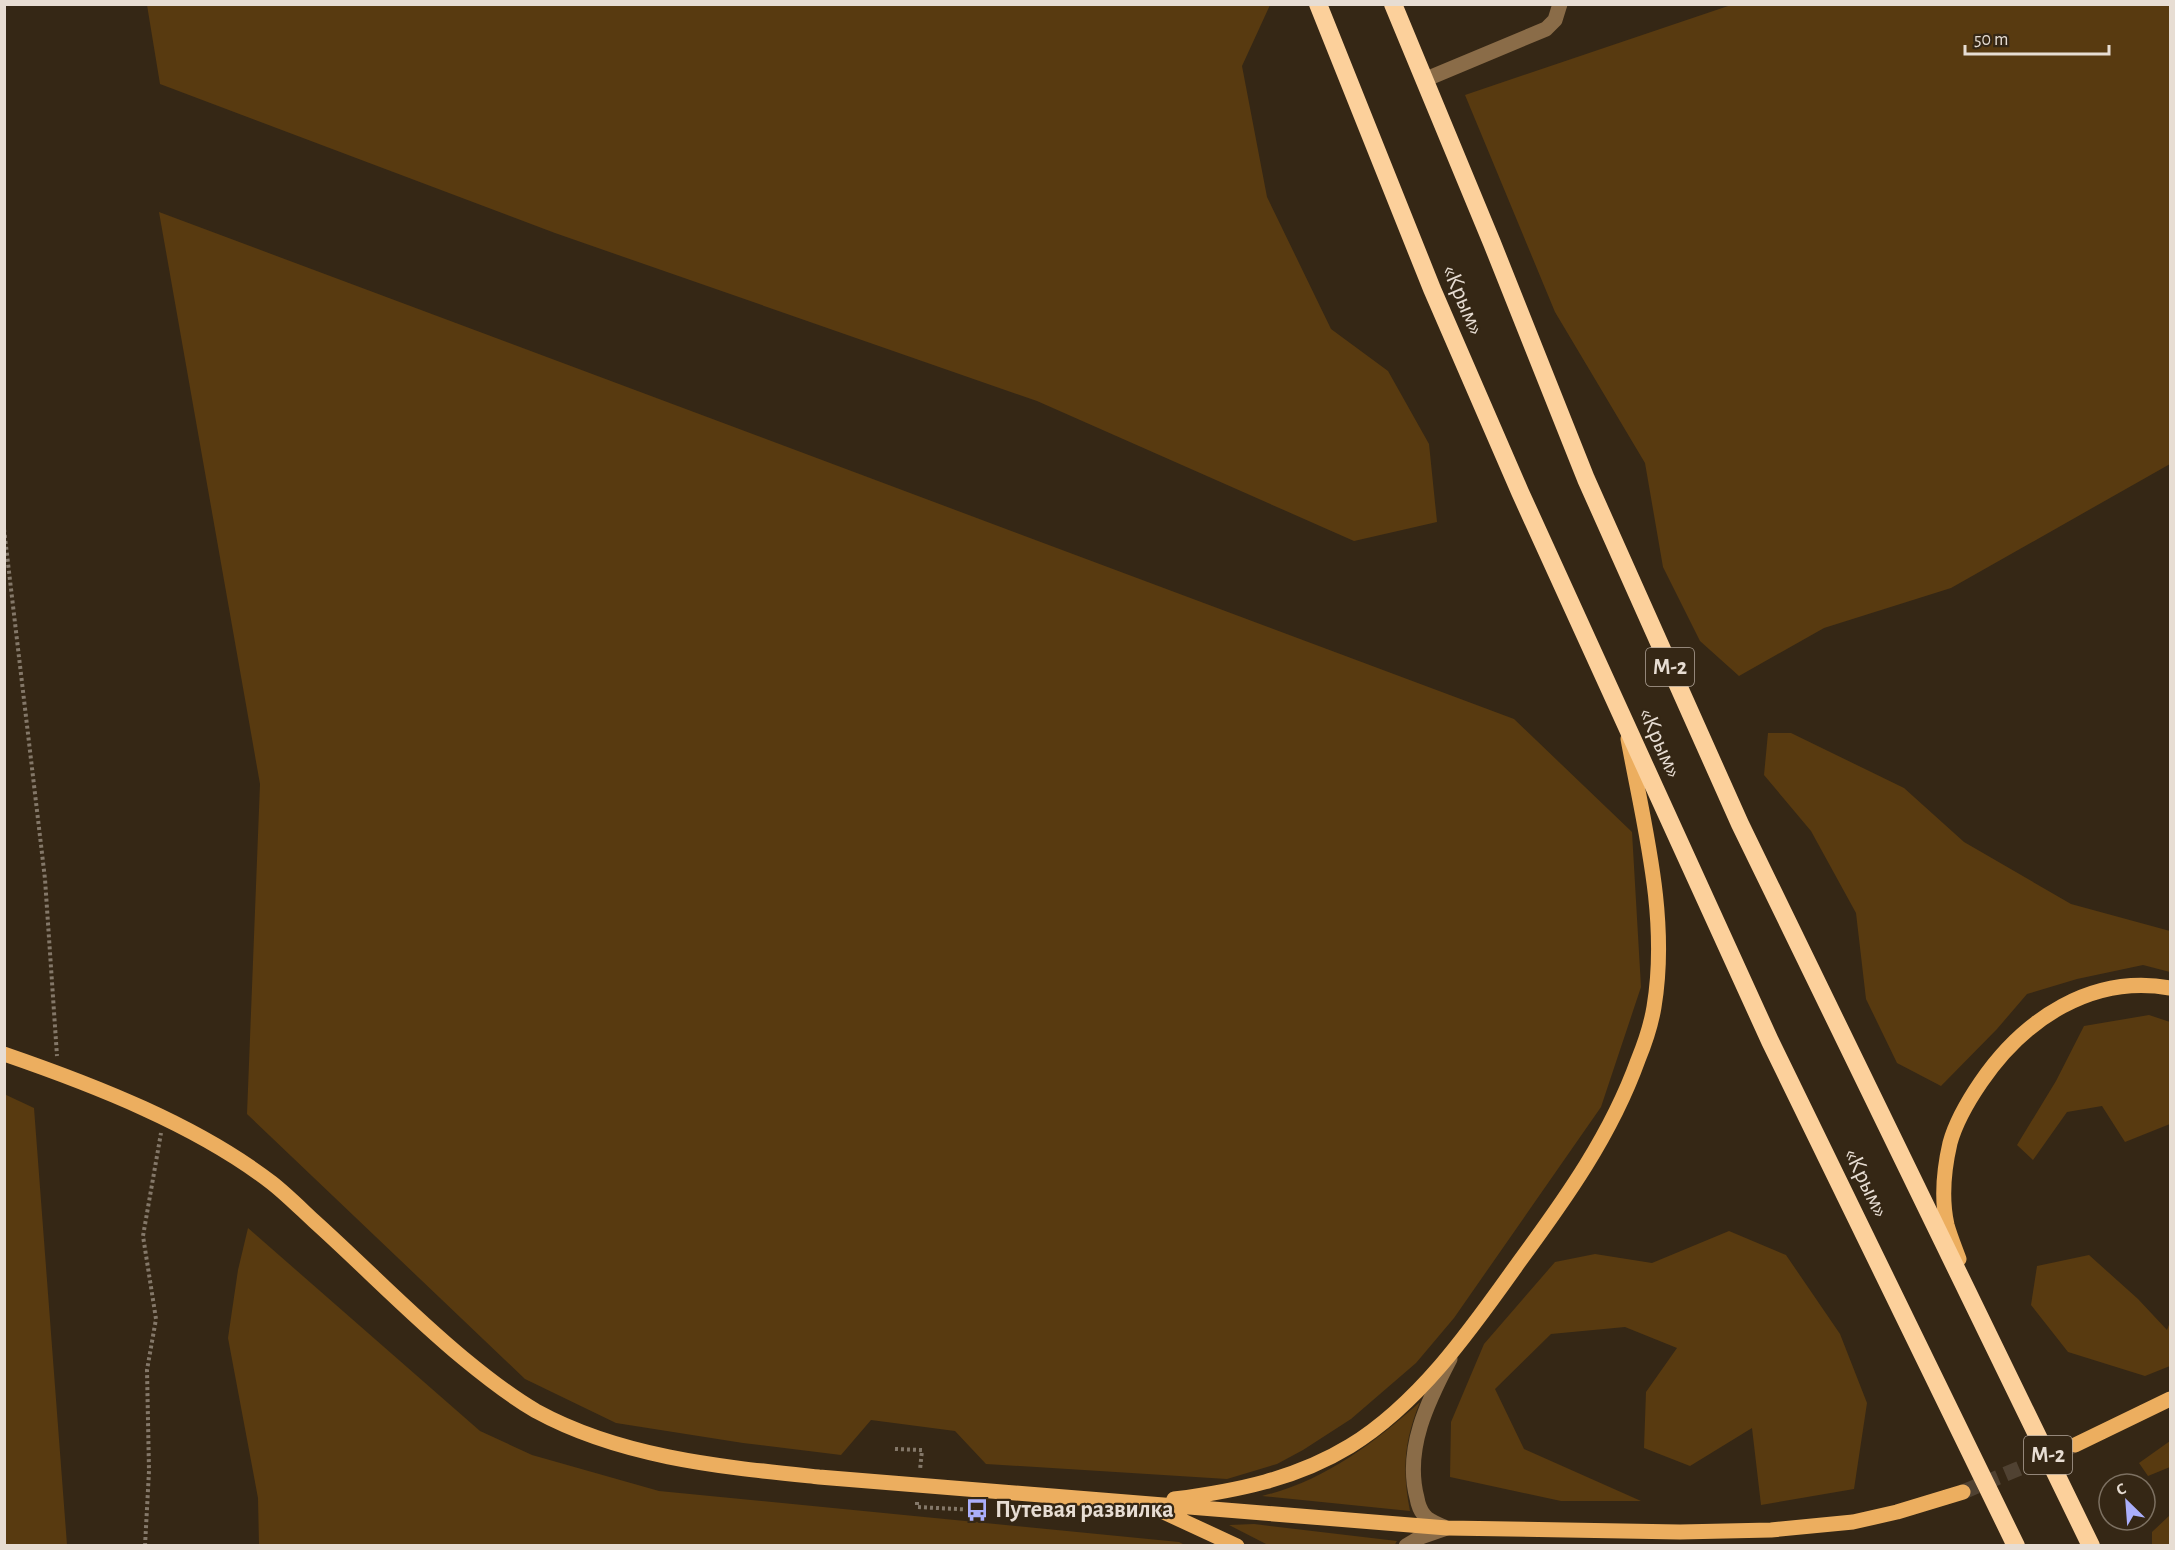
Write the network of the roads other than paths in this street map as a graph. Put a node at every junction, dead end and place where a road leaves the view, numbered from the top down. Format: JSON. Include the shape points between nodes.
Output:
{"nodes":[{"id":1,"x":1318,"y":4,"type":"edge"},
{"id":2,"x":1393,"y":4,"type":"edge"},
{"id":3,"x":1560,"y":4,"type":"edge"},
{"id":4,"x":1424,"y":80,"type":"junction"},
{"id":5,"x":1625,"y":724,"type":"junction"},
{"id":6,"x":2170,"y":988,"type":"edge"},
{"id":7,"x":4,"y":1054,"type":"edge"},
{"id":8,"x":1978,"y":1316,"type":"junction"},
{"id":9,"x":1454,"y":1351,"type":"junction"},
{"id":10,"x":2170,"y":1399,"type":"edge"},
{"id":11,"x":2075,"y":1445,"type":"tunnel mouth"},
{"id":12,"x":1962,"y":1492,"type":"tunnel mouth"},
{"id":13,"x":1144,"y":1503,"type":"junction"},
{"id":14,"x":1447,"y":1528,"type":"junction"},
{"id":15,"x":1238,"y":1545,"type":"edge"},
{"id":16,"x":1406,"y":1545,"type":"edge"},
{"id":17,"x":2016,"y":1545,"type":"edge"},
{"id":18,"x":2091,"y":1545,"type":"edge"}],
"edges":[{"from":1,"to":5,"type":"highway","name":"«Крым»","number":"М-2","via":[[1432,289]]},
{"from":2,"to":4,"type":"highway","name":"«Крым»","number":"М-2"},
{"from":3,"to":4,"type":"street","via":[[1555,20],[1546,29]]},
{"from":4,"to":8,"type":"highway","name":"«Крым»","number":"М-2","via":[[1586,479],[1736,813]]},
{"from":5,"to":9,"type":"main road","via":[[1649,850],[1658,930],[1656,994],[1648,1034],[1614,1117],[1574,1187]]},
{"from":5,"to":17,"type":"highway","name":"«Крым»","number":"М-2","via":[[1770,1041]]},
{"from":6,"to":8,"type":"main road","via":[[2138,985],[2106,989],[2055,1009],[2001,1056],[1966,1104],[1950,1142],[1944,1197],[1947,1226]]},
{"from":7,"to":13,"type":"main road","via":[[58,1072],[164,1119],[273,1183],[436,1335],[536,1410],[568,1426],[627,1447],[735,1468]]},
{"from":8,"to":18,"type":"highway","number":"М-2"},
{"from":9,"to":13,"type":"main road","via":[[1378,1425],[1316,1464],[1238,1489]]},
{"from":9,"to":14,"type":"street","via":[[1425,1411],[1413,1468],[1422,1512],[1428,1520]]},
{"from":10,"to":11,"type":"main road"},
{"from":12,"to":14,"type":"main road","via":[[1897,1512],[1820,1526],[1680,1532]]},
{"from":13,"to":14,"type":"main road"},
{"from":13,"to":15,"type":"main road"},
{"from":14,"to":16,"type":"street"}]}
